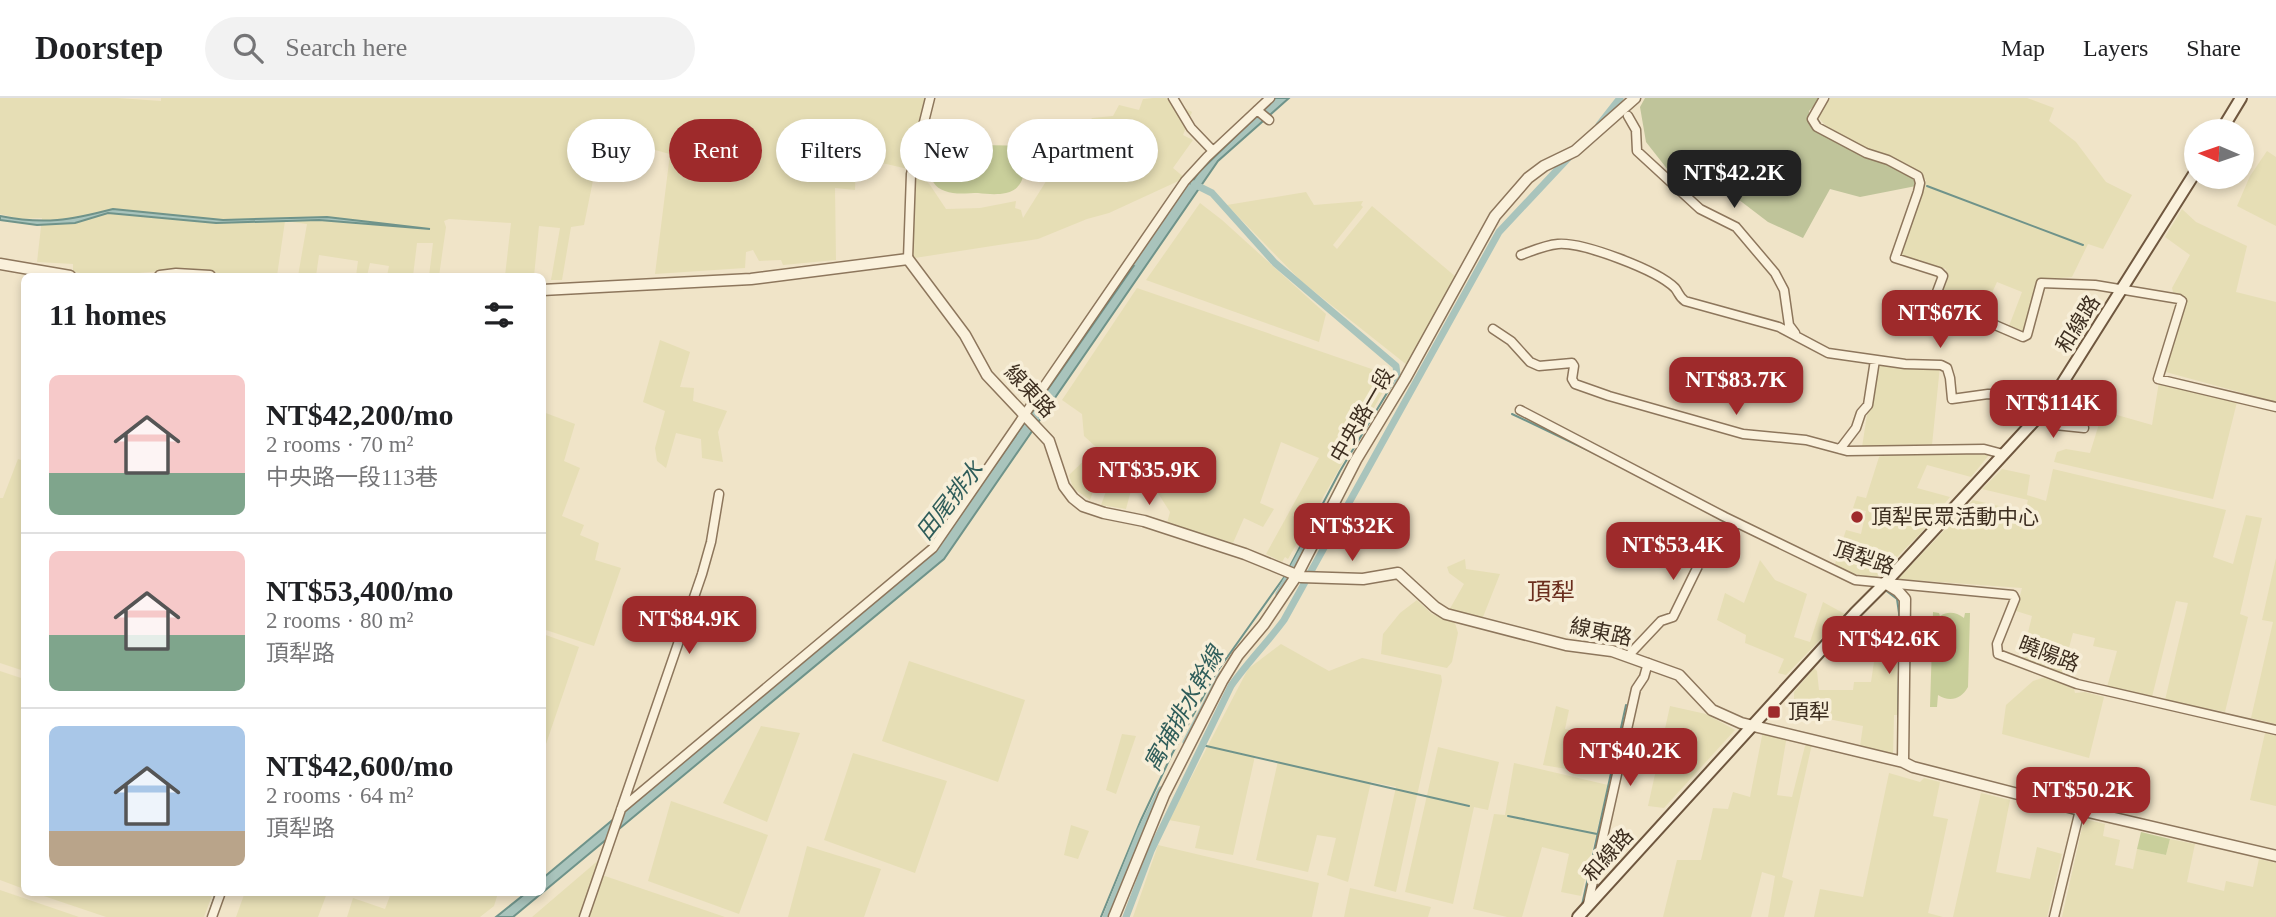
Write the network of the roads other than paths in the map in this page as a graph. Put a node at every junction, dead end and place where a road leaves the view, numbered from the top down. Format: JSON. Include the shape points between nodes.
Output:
{"nodes":[{"id":1,"x":930,"y":98,"type":"edge"},
{"id":2,"x":1173,"y":98,"type":"edge"},
{"id":3,"x":1270,"y":98,"type":"edge"},
{"id":4,"x":1635,"y":98,"type":"edge"},
{"id":5,"x":1824,"y":98,"type":"edge"},
{"id":6,"x":2241,"y":98,"type":"edge"},
{"id":7,"x":1257,"y":110,"type":"junction"},
{"id":8,"x":1628,"y":116,"type":"dead end"},
{"id":9,"x":2228,"y":119,"type":"edge"},
{"id":10,"x":1268,"y":120,"type":"dead end"},
{"id":11,"x":1213,"y":151,"type":"junction"},
{"id":12,"x":2185,"y":189,"type":"edge"},
{"id":13,"x":1521,"y":255,"type":"dead end"},
{"id":14,"x":908,"y":259,"type":"junction"},
{"id":15,"x":0,"y":264,"type":"edge"},
{"id":16,"x":52,"y":273,"type":"edge"},
{"id":17,"x":546,"y":290,"type":"edge"},
{"id":18,"x":2122,"y":290,"type":"junction"},
{"id":19,"x":1493,"y":329,"type":"dead end"},
{"id":20,"x":1797,"y":336,"type":"junction"},
{"id":21,"x":1875,"y":360,"type":"junction"},
{"id":22,"x":2048,"y":406,"type":"junction"},
{"id":23,"x":2276,"y":407,"type":"edge"},
{"id":24,"x":1520,"y":410,"type":"dead end"},
{"id":25,"x":1026,"y":415,"type":"junction"},
{"id":26,"x":2084,"y":428,"type":"dead end"},
{"id":27,"x":1840,"y":449,"type":"junction"},
{"id":28,"x":2003,"y":454,"type":"junction"},
{"id":29,"x":719,"y":494,"type":"dead end"},
{"id":30,"x":1736,"y":523,"type":"junction"},
{"id":31,"x":1296,"y":574,"type":"junction"},
{"id":32,"x":1885,"y":583,"type":"junction"},
{"id":33,"x":1628,"y":656,"type":"junction"},
{"id":34,"x":1648,"y":663,"type":"junction"},
{"id":35,"x":1753,"y":726,"type":"junction"},
{"id":36,"x":2276,"y":730,"type":"edge"},
{"id":37,"x":1903,"y":762,"type":"junction"},
{"id":38,"x":621,"y":809,"type":"junction"},
{"id":39,"x":2080,"y":810,"type":"junction"},
{"id":40,"x":2276,"y":856,"type":"edge"},
{"id":41,"x":220,"y":896,"type":"edge"},
{"id":42,"x":1586,"y":912,"type":"edge"},
{"id":43,"x":212,"y":917,"type":"edge"},
{"id":44,"x":584,"y":917,"type":"edge"},
{"id":45,"x":1114,"y":917,"type":"edge"},
{"id":46,"x":1578,"y":917,"type":"edge"},
{"id":47,"x":2054,"y":917,"type":"edge"}],
"edges":[{"from":1,"to":14,"type":"street","via":[[911,174]]},
{"from":2,"to":11,"type":"street"},
{"from":3,"to":7,"type":"street"},
{"from":4,"to":31,"type":"street","name":"中央路一段","via":[[1575,151],[1528,178],[1496,216]]},
{"from":5,"to":18,"type":"street","via":[[1812,119],[1817,127],[1918,176],[1920,183],[1895,258],[1943,276],[1934,300],[1937,305],[2023,337],[2041,283]]},
{"from":6,"to":9,"type":"main road"},
{"from":7,"to":10,"type":"street"},
{"from":7,"to":11,"type":"street"},
{"from":8,"to":20,"type":"street","via":[[1636,130],[1637,151],[1700,209],[1736,227],[1775,273],[1784,290],[1789,325]]},
{"from":11,"to":25,"type":"street","via":[[1185,181]]},
{"from":12,"to":18,"type":"main road","name":"和線路"},
{"from":13,"to":20,"type":"street","via":[[1554,244],[1601,250],[1654,274],[1685,301]]},
{"from":14,"to":17,"type":"street","via":[[751,279]]},
{"from":14,"to":25,"type":"street","name":"線東路","via":[[965,335],[987,375]]},
{"from":15,"to":16,"type":"street"},
{"from":18,"to":22,"type":"main road","name":"和線路"},
{"from":18,"to":23,"type":"street","via":[[2182,301],[2158,379]]},
{"from":19,"to":27,"type":"street","via":[[1539,366],[1572,363],[1573,382],[1609,396],[1743,434],[1806,440]]},
{"from":20,"to":21,"type":"street","via":[[1828,353]]},
{"from":21,"to":22,"type":"street","via":[[1941,365],[1950,378],[1952,399],[2016,395]]},
{"from":21,"to":27,"type":"street","via":[[1868,405]]},
{"from":22,"to":26,"type":"street","via":[[2055,425]]},
{"from":22,"to":28,"type":"main road","name":"和線路"},
{"from":24,"to":30,"type":"street","name":"頂犁路"},
{"from":25,"to":31,"type":"street","name":"線東路","via":[[1049,441],[1064,486],[1083,506],[1144,521]]},
{"from":25,"to":38,"type":"street","via":[[933,548]]},
{"from":27,"to":28,"type":"street","via":[[1984,449]]},
{"from":28,"to":32,"type":"main road","name":"和線路"},
{"from":29,"to":38,"type":"street","via":[[702,574]]},
{"from":30,"to":32,"type":"street","name":"頂犁路","via":[[1854,580]]},
{"from":30,"to":33,"type":"street","via":[[1718,555],[1699,564],[1673,617],[1661,621]]},
{"from":31,"to":33,"type":"street","name":"線東路","via":[[1363,579],[1398,573],[1446,614]]},
{"from":31,"to":45,"type":"street","name":"中央路一段","via":[[1222,681],[1164,795]]},
{"from":32,"to":35,"type":"main road","name":"和線路"},
{"from":32,"to":36,"type":"street","name":"曉陽路","via":[[2013,595],[1998,654],[2077,684]]},
{"from":32,"to":37,"type":"street","name":"頂犁路","via":[[1905,599]]},
{"from":33,"to":34,"type":"street","name":"線東路"},
{"from":34,"to":35,"type":"street","name":"線東路","via":[[1679,675],[1712,710]]},
{"from":34,"to":42,"type":"street","via":[[1636,689]]},
{"from":35,"to":37,"type":"street","name":"線東路"},
{"from":35,"to":42,"type":"main road","name":"和線路"},
{"from":37,"to":39,"type":"street","name":"線東路"},
{"from":38,"to":44,"type":"street"},
{"from":39,"to":40,"type":"street","name":"線東路"},
{"from":39,"to":47,"type":"street"},
{"from":41,"to":43,"type":"street"},
{"from":42,"to":46,"type":"main road","name":"和線路"}]}
